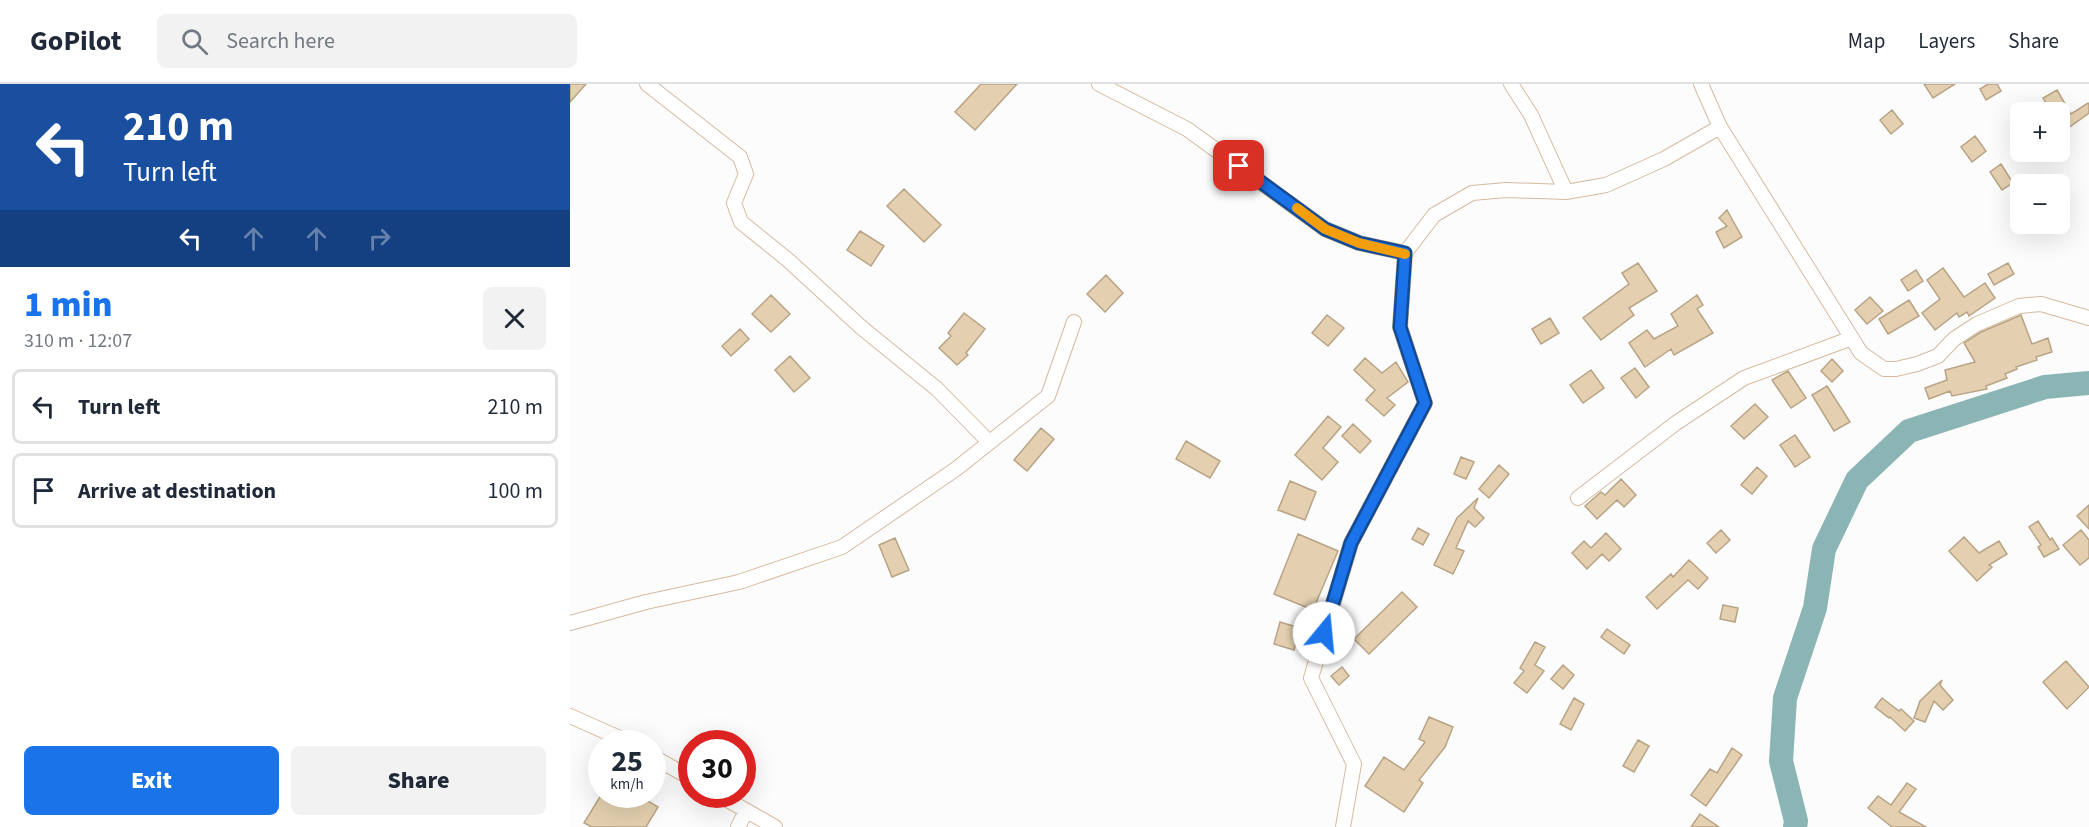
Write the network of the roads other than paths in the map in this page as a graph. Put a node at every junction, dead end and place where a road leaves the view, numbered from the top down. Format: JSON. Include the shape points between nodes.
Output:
{"nodes":[{"id":1,"x":647,"y":84,"type":"edge"},
{"id":2,"x":1099,"y":84,"type":"edge"},
{"id":3,"x":1511,"y":84,"type":"edge"},
{"id":4,"x":1701,"y":84,"type":"edge"},
{"id":5,"x":1720,"y":128,"type":"junction"},
{"id":6,"x":1566,"y":192,"type":"junction"},
{"id":7,"x":1405,"y":253,"type":"junction"},
{"id":8,"x":2089,"y":318,"type":"edge"},
{"id":9,"x":1074,"y":322,"type":"dead end"},
{"id":10,"x":1852,"y":338,"type":"junction"},
{"id":11,"x":989,"y":442,"type":"junction"},
{"id":12,"x":1578,"y":498,"type":"dead end"},
{"id":13,"x":570,"y":623,"type":"edge"},
{"id":14,"x":570,"y":716,"type":"edge"},
{"id":15,"x":602,"y":730,"type":"edge"},
{"id":16,"x":741,"y":808,"type":"edge"},
{"id":17,"x":746,"y":811,"type":"junction"},
{"id":18,"x":738,"y":827,"type":"edge"},
{"id":19,"x":775,"y":827,"type":"edge"},
{"id":20,"x":1343,"y":827,"type":"edge"}],
"edges":[{"from":1,"to":11,"type":"street","via":[[740,157],[746,174],[734,203],[741,222],[937,389]]},
{"from":2,"to":7,"type":"street","via":[[1186,129],[1325,229],[1359,243]]},
{"from":3,"to":6,"type":"street","via":[[1531,115]]},
{"from":4,"to":5,"type":"street"},
{"from":5,"to":6,"type":"street","via":[[1606,185]]},
{"from":5,"to":10,"type":"street"},
{"from":6,"to":7,"type":"street","via":[[1472,193],[1434,215]]},
{"from":7,"to":20,"type":"street","via":[[1400,327],[1425,403],[1351,543],[1311,678],[1354,764]]},
{"from":8,"to":10,"type":"street","via":[[2041,304],[2019,306],[1977,324],[1938,356],[1896,369],[1884,369],[1871,361]]},
{"from":9,"to":11,"type":"street","via":[[1048,396]]},
{"from":10,"to":12,"type":"street","via":[[1744,378]]},
{"from":11,"to":13,"type":"street","via":[[842,547],[739,582]]},
{"from":14,"to":15,"type":"street"},
{"from":16,"to":17,"type":"street"},
{"from":17,"to":18,"type":"street"},
{"from":17,"to":19,"type":"street"}]}
